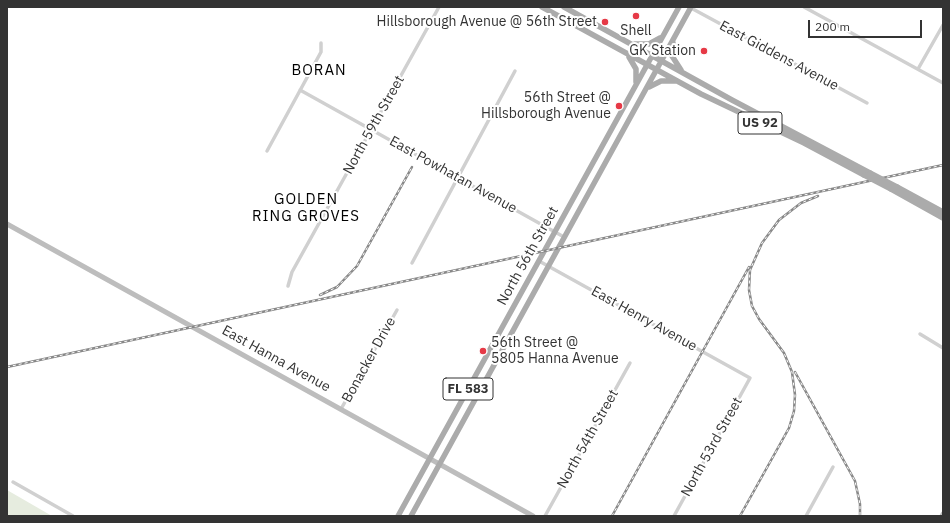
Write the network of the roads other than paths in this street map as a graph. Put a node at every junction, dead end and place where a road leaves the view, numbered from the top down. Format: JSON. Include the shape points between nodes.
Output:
{"nodes":[{"id":1,"x":439,"y":7,"type":"edge"},
{"id":2,"x":542,"y":7,"type":"edge"},
{"id":3,"x":564,"y":7,"type":"edge"},
{"id":4,"x":679,"y":7,"type":"edge"},
{"id":5,"x":691,"y":7,"type":"edge"},
{"id":6,"x":804,"y":7,"type":"edge"},
{"id":7,"x":943,"y":25,"type":"edge"},
{"id":8,"x":663,"y":36,"type":"junction"},
{"id":9,"x":674,"y":39,"type":"junction"},
{"id":10,"x":321,"y":43,"type":"dead end"},
{"id":11,"x":630,"y":43,"type":"junction"},
{"id":12,"x":626,"y":54,"type":"junction"},
{"id":13,"x":652,"y":55,"type":"junction"},
{"id":14,"x":662,"y":61,"type":"junction"},
{"id":15,"x":647,"y":65,"type":"junction"},
{"id":16,"x":918,"y":69,"type":"junction"},
{"id":17,"x":657,"y":70,"type":"junction"},
{"id":18,"x":515,"y":71,"type":"dead end"},
{"id":19,"x":683,"y":72,"type":"junction"},
{"id":20,"x":677,"y":81,"type":"junction"},
{"id":21,"x":943,"y":83,"type":"edge"},
{"id":22,"x":636,"y":86,"type":"junction"},
{"id":23,"x":300,"y":90,"type":"junction"},
{"id":24,"x":646,"y":90,"type":"junction"},
{"id":25,"x":867,"y":103,"type":"dead end"},
{"id":26,"x":372,"y":130,"type":"junction"},
{"id":27,"x":267,"y":151,"type":"dead end"},
{"id":28,"x":867,"y":174,"type":"junction"},
{"id":29,"x":458,"y":178,"type":"junction"},
{"id":30,"x":943,"y":212,"type":"edge"},
{"id":31,"x":943,"y":218,"type":"edge"},
{"id":32,"x":7,"y":224,"type":"edge"},
{"id":33,"x":555,"y":232,"type":"junction"},
{"id":34,"x":564,"y":237,"type":"junction"},
{"id":35,"x":539,"y":261,"type":"junction"},
{"id":36,"x":412,"y":263,"type":"dead end"},
{"id":37,"x":548,"y":266,"type":"junction"},
{"id":38,"x":288,"y":286,"type":"dead end"},
{"id":39,"x":397,"y":310,"type":"dead end"},
{"id":40,"x":920,"y":334,"type":"dead end"},
{"id":41,"x":943,"y":348,"type":"edge"},
{"id":42,"x":484,"y":360,"type":"junction"},
{"id":43,"x":630,"y":363,"type":"dead end"},
{"id":44,"x":494,"y":366,"type":"junction"},
{"id":45,"x":750,"y":378,"type":"joint"},
{"id":46,"x":342,"y":409,"type":"junction"},
{"id":47,"x":430,"y":459,"type":"junction"},
{"id":48,"x":439,"y":464,"type":"junction"},
{"id":49,"x":834,"y":467,"type":"dead end"},
{"id":50,"x":13,"y":482,"type":"dead end"},
{"id":51,"x":73,"y":516,"type":"edge"},
{"id":52,"x":398,"y":516,"type":"edge"},
{"id":53,"x":411,"y":516,"type":"edge"},
{"id":54,"x":533,"y":516,"type":"edge"},
{"id":55,"x":545,"y":516,"type":"edge"},
{"id":56,"x":674,"y":516,"type":"edge"},
{"id":57,"x":806,"y":516,"type":"edge"}],
"edges":[{"from":1,"to":26,"type":"street","name":"North 59th Street"},
{"from":2,"to":12,"type":"main road","number":"US 92"},
{"from":3,"to":11,"type":"main road","number":"US 92"},
{"from":4,"to":8,"type":"main road","name":"North 56th Street","number":"FL 583"},
{"from":5,"to":9,"type":"main road","name":"North 56th Street","number":"FL 583"},
{"from":5,"to":25,"type":"street","name":"East Giddens Avenue"},
{"from":6,"to":16,"type":"street"},
{"from":7,"to":16,"type":"street"},
{"from":8,"to":11,"type":"main road","via":[[649,44]]},
{"from":8,"to":13,"type":"main road","name":"North 56th Street","number":"FL 583"},
{"from":9,"to":14,"type":"main road","name":"North 56th Street","number":"FL 583"},
{"from":9,"to":19,"type":"main road","via":[[672,56]]},
{"from":10,"to":23,"type":"street","via":[[321,52]]},
{"from":11,"to":13,"type":"main road","number":"US 92"},
{"from":12,"to":15,"type":"main road","number":"US 92"},
{"from":12,"to":22,"type":"main road","via":[[636,69]]},
{"from":13,"to":14,"type":"main road","number":"US 92"},
{"from":13,"to":15,"type":"main road","name":"North 56th Street","number":"FL 583"},
{"from":14,"to":17,"type":"main road","name":"North 56th Street","number":"FL 583"},
{"from":14,"to":19,"type":"main road","number":"US 92"},
{"from":15,"to":17,"type":"main road","number":"US 92"},
{"from":15,"to":22,"type":"main road","name":"North 56th Street","number":"FL 583"},
{"from":16,"to":21,"type":"street"},
{"from":17,"to":20,"type":"main road","number":"US 92"},
{"from":17,"to":24,"type":"main road","name":"North 56th Street","number":"FL 583"},
{"from":18,"to":29,"type":"street"},
{"from":19,"to":28,"type":"main road","number":"US 92"},
{"from":20,"to":24,"type":"main road","via":[[655,82]]},
{"from":20,"to":28,"type":"main road","number":"US 92"},
{"from":22,"to":33,"type":"main road","name":"North 56th Street","number":"FL 583"},
{"from":23,"to":26,"type":"street","name":"East Powhatan Avenue"},
{"from":23,"to":27,"type":"street"},
{"from":24,"to":34,"type":"main road","name":"North 56th Street","number":"FL 583"},
{"from":26,"to":29,"type":"street","name":"East Powhatan Avenue"},
{"from":26,"to":38,"type":"street","name":"North 59th Street","via":[[292,272]]},
{"from":28,"to":30,"type":"main road","number":"US 92","bridge":true},
{"from":28,"to":31,"type":"main road","number":"US 92","bridge":true},
{"from":29,"to":33,"type":"street","name":"East Powhatan Avenue"},
{"from":29,"to":36,"type":"street"},
{"from":32,"to":46,"type":"street","name":"East Hanna Avenue"},
{"from":33,"to":34,"type":"street","name":"East Powhatan Avenue"},
{"from":33,"to":35,"type":"main road","name":"North 56th Street","number":"FL 583"},
{"from":34,"to":37,"type":"main road","name":"North 56th Street","number":"FL 583"},
{"from":35,"to":37,"type":"street","name":"East Henry Avenue"},
{"from":35,"to":42,"type":"main road","name":"North 56th Street","number":"FL 583"},
{"from":37,"to":44,"type":"main road","name":"North 56th Street","number":"FL 583"},
{"from":37,"to":45,"type":"street","name":"East Henry Avenue"},
{"from":39,"to":46,"type":"street","name":"Bonacker Drive"},
{"from":40,"to":41,"type":"street"},
{"from":42,"to":44,"type":"main road"},
{"from":42,"to":47,"type":"main road","name":"North 56th Street","number":"FL 583"},
{"from":43,"to":55,"type":"street","name":"North 54th Street"},
{"from":44,"to":48,"type":"main road","name":"North 56th Street","number":"FL 583"},
{"from":45,"to":56,"type":"street","name":"North 53rd Street"},
{"from":46,"to":47,"type":"street","name":"East Hanna Avenue"},
{"from":47,"to":48,"type":"street","name":"East Hanna Avenue"},
{"from":47,"to":52,"type":"main road","name":"North 56th Street","number":"FL 583"},
{"from":48,"to":53,"type":"main road","name":"North 56th Street","number":"FL 583"},
{"from":48,"to":54,"type":"street","name":"East Hanna Avenue"},
{"from":49,"to":57,"type":"street"},
{"from":50,"to":51,"type":"street"}]}
